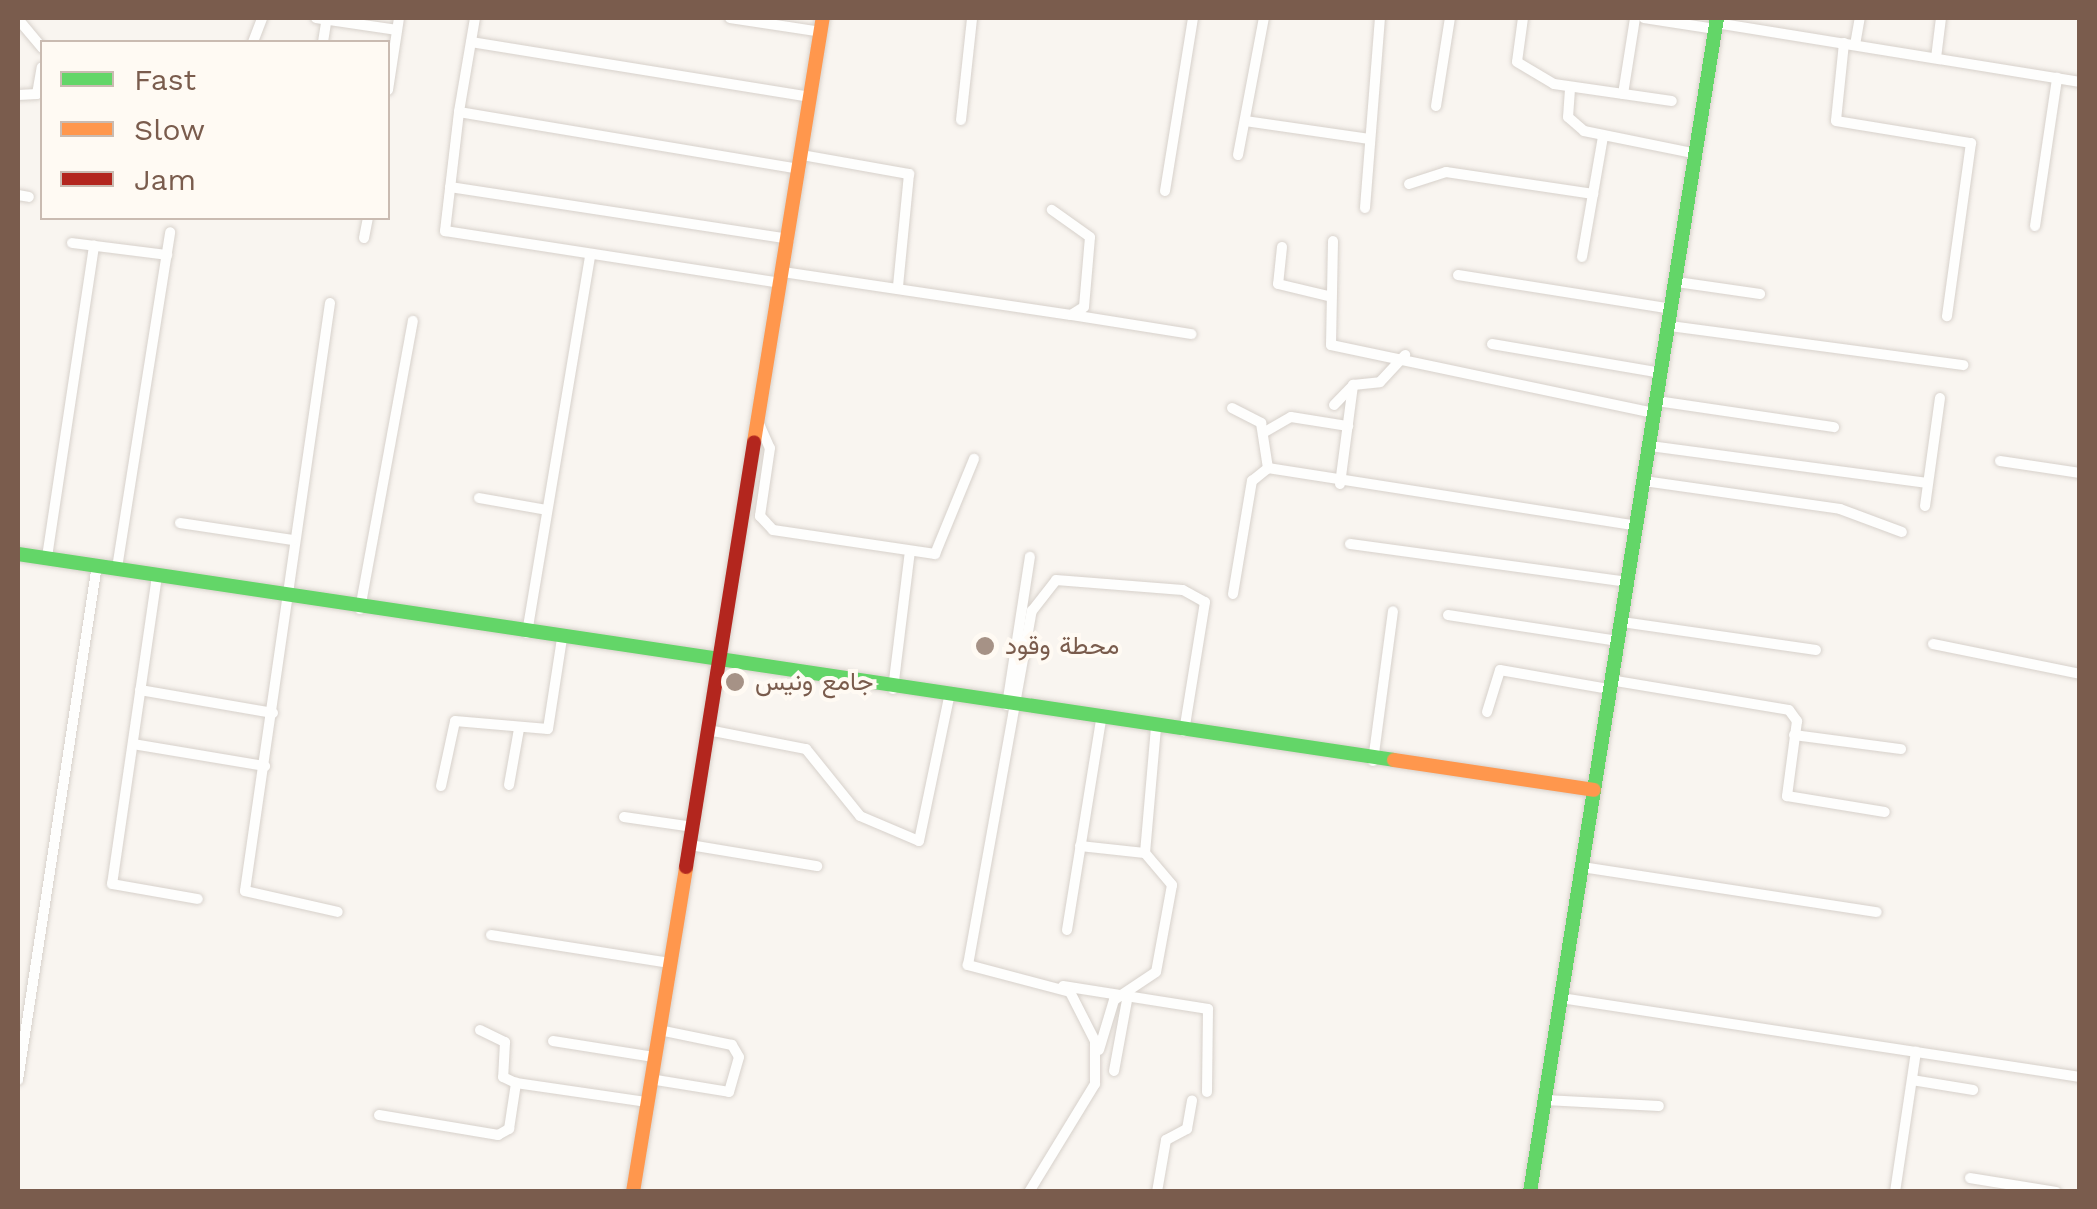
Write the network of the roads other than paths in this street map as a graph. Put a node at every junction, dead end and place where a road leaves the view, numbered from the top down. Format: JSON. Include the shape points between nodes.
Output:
{"nodes":[{"id":1,"x":323,"y":18,"type":"edge"},
{"id":2,"x":475,"y":18,"type":"edge"},
{"id":3,"x":730,"y":18,"type":"edge"},
{"id":4,"x":972,"y":18,"type":"edge"},
{"id":5,"x":1192,"y":18,"type":"edge"},
{"id":6,"x":1264,"y":18,"type":"edge"},
{"id":7,"x":1380,"y":18,"type":"edge"},
{"id":8,"x":1450,"y":18,"type":"edge"},
{"id":9,"x":1523,"y":18,"type":"edge"},
{"id":10,"x":1636,"y":18,"type":"edge"},
{"id":11,"x":1644,"y":18,"type":"edge"},
{"id":12,"x":1860,"y":18,"type":"edge"},
{"id":13,"x":1941,"y":18,"type":"edge"},
{"id":14,"x":18,"y":19,"type":"edge"},
{"id":15,"x":1716,"y":23,"type":"edge"},
{"id":16,"x":398,"y":24,"type":"edge"},
{"id":17,"x":822,"y":25,"type":"edge"},
{"id":18,"x":471,"y":42,"type":"junction"},
{"id":19,"x":1850,"y":44,"type":"junction"},
{"id":20,"x":40,"y":46,"type":"edge"},
{"id":21,"x":1936,"y":58,"type":"junction"},
{"id":22,"x":390,"y":77,"type":"edge"},
{"id":23,"x":40,"y":78,"type":"edge"},
{"id":24,"x":2057,"y":78,"type":"junction"},
{"id":25,"x":2080,"y":82,"type":"edge"},
{"id":26,"x":1570,"y":89,"type":"junction"},
{"id":27,"x":1623,"y":94,"type":"junction"},
{"id":28,"x":18,"y":95,"type":"edge"},
{"id":29,"x":811,"y":98,"type":"junction"},
{"id":30,"x":1672,"y":102,"type":"dead end"},
{"id":31,"x":1436,"y":106,"type":"dead end"},
{"id":32,"x":459,"y":112,"type":"junction"},
{"id":33,"x":960,"y":120,"type":"dead end"},
{"id":34,"x":1245,"y":122,"type":"junction"},
{"id":35,"x":1602,"y":138,"type":"junction"},
{"id":36,"x":1370,"y":140,"type":"junction"},
{"id":37,"x":1238,"y":154,"type":"dead end"},
{"id":38,"x":1696,"y":154,"type":"junction"},
{"id":39,"x":801,"y":162,"type":"junction"},
{"id":40,"x":1409,"y":184,"type":"dead end"},
{"id":41,"x":450,"y":187,"type":"junction"},
{"id":42,"x":1165,"y":191,"type":"dead end"},
{"id":43,"x":1593,"y":194,"type":"junction"},
{"id":44,"x":1365,"y":208,"type":"dead end"},
{"id":45,"x":1052,"y":210,"type":"dead end"},
{"id":46,"x":366,"y":220,"type":"edge"},
{"id":47,"x":2035,"y":226,"type":"dead end"},
{"id":48,"x":170,"y":232,"type":"dead end"},
{"id":49,"x":364,"y":238,"type":"dead end"},
{"id":50,"x":789,"y":239,"type":"junction"},
{"id":51,"x":1333,"y":241,"type":"dead end"},
{"id":52,"x":72,"y":243,"type":"dead end"},
{"id":53,"x":94,"y":246,"type":"junction"},
{"id":54,"x":1282,"y":247,"type":"dead end"},
{"id":55,"x":167,"y":255,"type":"junction"},
{"id":56,"x":590,"y":256,"type":"junction"},
{"id":57,"x":1582,"y":258,"type":"dead end"},
{"id":58,"x":1458,"y":275,"type":"dead end"},
{"id":59,"x":782,"y":278,"type":"junction"},
{"id":60,"x":1677,"y":282,"type":"junction"},
{"id":61,"x":898,"y":286,"type":"junction"},
{"id":62,"x":1760,"y":294,"type":"dead end"},
{"id":63,"x":1328,"y":296,"type":"junction"},
{"id":64,"x":330,"y":302,"type":"dead end"},
{"id":65,"x":1672,"y":309,"type":"junction"},
{"id":66,"x":1071,"y":315,"type":"junction"},
{"id":67,"x":1947,"y":316,"type":"dead end"},
{"id":68,"x":413,"y":321,"type":"dead end"},
{"id":69,"x":1670,"y":326,"type":"junction"},
{"id":70,"x":1191,"y":334,"type":"dead end"},
{"id":71,"x":1492,"y":344,"type":"dead end"},
{"id":72,"x":1405,"y":355,"type":"junction"},
{"id":73,"x":1964,"y":364,"type":"dead end"},
{"id":74,"x":1662,"y":374,"type":"junction"},
{"id":75,"x":1352,"y":384,"type":"junction"},
{"id":76,"x":1940,"y":398,"type":"dead end"},
{"id":77,"x":1334,"y":405,"type":"dead end"},
{"id":78,"x":1656,"y":407,"type":"junction"},
{"id":79,"x":1232,"y":408,"type":"dead end"},
{"id":80,"x":760,"y":426,"type":"junction"},
{"id":81,"x":1348,"y":426,"type":"junction"},
{"id":82,"x":1834,"y":428,"type":"dead end"},
{"id":83,"x":1263,"y":432,"type":"junction"},
{"id":84,"x":1650,"y":446,"type":"junction"},
{"id":85,"x":974,"y":459,"type":"dead end"},
{"id":86,"x":2000,"y":462,"type":"dead end"},
{"id":87,"x":1268,"y":468,"type":"junction"},
{"id":88,"x":2080,"y":472,"type":"edge"},
{"id":89,"x":1644,"y":481,"type":"junction"},
{"id":90,"x":1928,"y":482,"type":"junction"},
{"id":91,"x":1340,"y":484,"type":"junction"},
{"id":92,"x":479,"y":498,"type":"dead end"},
{"id":93,"x":1925,"y":506,"type":"dead end"},
{"id":94,"x":547,"y":510,"type":"junction"},
{"id":95,"x":180,"y":523,"type":"dead end"},
{"id":96,"x":1637,"y":526,"type":"junction"},
{"id":97,"x":1902,"y":532,"type":"dead end"},
{"id":98,"x":294,"y":540,"type":"junction"},
{"id":99,"x":1350,"y":544,"type":"dead end"},
{"id":100,"x":910,"y":551,"type":"junction"},
{"id":101,"x":18,"y":554,"type":"edge"},
{"id":102,"x":1030,"y":557,"type":"dead end"},
{"id":103,"x":47,"y":558,"type":"junction"},
{"id":104,"x":96,"y":565,"type":"junction"},
{"id":105,"x":117,"y":568,"type":"junction"},
{"id":106,"x":157,"y":576,"type":"junction"},
{"id":107,"x":1628,"y":582,"type":"junction"},
{"id":108,"x":1233,"y":594,"type":"dead end"},
{"id":109,"x":284,"y":597,"type":"junction"},
{"id":110,"x":360,"y":610,"type":"junction"},
{"id":111,"x":1393,"y":611,"type":"dead end"},
{"id":112,"x":1448,"y":615,"type":"dead end"},
{"id":113,"x":1622,"y":622,"type":"junction"},
{"id":114,"x":527,"y":634,"type":"junction"},
{"id":115,"x":562,"y":639,"type":"junction"},
{"id":116,"x":1618,"y":642,"type":"junction"},
{"id":117,"x":1933,"y":644,"type":"dead end"},
{"id":118,"x":1816,"y":650,"type":"dead end"},
{"id":119,"x":720,"y":664,"type":"junction"},
{"id":120,"x":2080,"y":674,"type":"edge"},
{"id":121,"x":1609,"y":684,"type":"junction"},
{"id":122,"x":893,"y":689,"type":"junction"},
{"id":123,"x":140,"y":690,"type":"junction"},
{"id":124,"x":949,"y":697,"type":"junction"},
{"id":125,"x":1010,"y":707,"type":"junction"},
{"id":126,"x":1487,"y":712,"type":"dead end"},
{"id":127,"x":273,"y":713,"type":"junction"},
{"id":128,"x":1102,"y":720,"type":"junction"},
{"id":129,"x":1156,"y":726,"type":"junction"},
{"id":130,"x":519,"y":729,"type":"junction"},
{"id":131,"x":708,"y":730,"type":"junction"},
{"id":132,"x":1184,"y":731,"type":"junction"},
{"id":133,"x":1794,"y":736,"type":"junction"},
{"id":134,"x":133,"y":744,"type":"junction"},
{"id":135,"x":1901,"y":750,"type":"dead end"},
{"id":136,"x":1373,"y":762,"type":"junction"},
{"id":137,"x":265,"y":766,"type":"junction"},
{"id":138,"x":509,"y":785,"type":"dead end"},
{"id":139,"x":440,"y":786,"type":"dead end"},
{"id":140,"x":1594,"y":790,"type":"junction"},
{"id":141,"x":1886,"y":812,"type":"dead end"},
{"id":142,"x":624,"y":816,"type":"dead end"},
{"id":143,"x":693,"y":827,"type":"junction"},
{"id":144,"x":690,"y":845,"type":"junction"},
{"id":145,"x":1080,"y":846,"type":"junction"},
{"id":146,"x":1145,"y":853,"type":"junction"},
{"id":147,"x":818,"y":866,"type":"dead end"},
{"id":148,"x":1582,"y":868,"type":"junction"},
{"id":149,"x":198,"y":899,"type":"dead end"},
{"id":150,"x":338,"y":912,"type":"dead end"},
{"id":151,"x":1877,"y":912,"type":"dead end"},
{"id":152,"x":1066,"y":930,"type":"dead end"},
{"id":153,"x":490,"y":935,"type":"dead end"},
{"id":154,"x":670,"y":963,"type":"junction"},
{"id":155,"x":1052,"y":984,"type":"junction"},
{"id":156,"x":1124,"y":995,"type":"junction"},
{"id":157,"x":1561,"y":998,"type":"junction"},
{"id":158,"x":480,"y":1030,"type":"dead end"},
{"id":159,"x":658,"y":1030,"type":"junction"},
{"id":160,"x":553,"y":1041,"type":"dead end"},
{"id":161,"x":1916,"y":1052,"type":"junction"},
{"id":162,"x":1098,"y":1056,"type":"junction"},
{"id":163,"x":654,"y":1057,"type":"junction"},
{"id":164,"x":1114,"y":1071,"type":"dead end"},
{"id":165,"x":2080,"y":1077,"type":"edge"},
{"id":166,"x":650,"y":1079,"type":"junction"},
{"id":167,"x":18,"y":1080,"type":"edge"},
{"id":168,"x":1912,"y":1080,"type":"junction"},
{"id":169,"x":516,"y":1083,"type":"junction"},
{"id":170,"x":1973,"y":1090,"type":"dead end"},
{"id":171,"x":1207,"y":1092,"type":"dead end"},
{"id":172,"x":1192,"y":1100,"type":"dead end"},
{"id":173,"x":1545,"y":1100,"type":"junction"},
{"id":174,"x":646,"y":1102,"type":"junction"},
{"id":175,"x":1660,"y":1106,"type":"dead end"},
{"id":176,"x":379,"y":1116,"type":"dead end"},
{"id":177,"x":1970,"y":1178,"type":"dead end"},
{"id":178,"x":633,"y":1192,"type":"edge"},
{"id":179,"x":1029,"y":1192,"type":"edge"},
{"id":180,"x":1157,"y":1192,"type":"edge"},
{"id":181,"x":1530,"y":1192,"type":"edge"},
{"id":182,"x":1895,"y":1192,"type":"edge"},
{"id":183,"x":2056,"y":1192,"type":"edge"}],
"edges":[{"from":1,"to":16,"type":"street"},
{"from":2,"to":18,"type":"street"},
{"from":3,"to":17,"type":"street"},
{"from":4,"to":33,"type":"street"},
{"from":5,"to":42,"type":"street"},
{"from":6,"to":34,"type":"street"},
{"from":7,"to":36,"type":"street"},
{"from":8,"to":31,"type":"street"},
{"from":9,"to":26,"type":"street","via":[[1517,62]]},
{"from":10,"to":27,"type":"street"},
{"from":11,"to":15,"type":"street"},
{"from":12,"to":19,"type":"street"},
{"from":13,"to":21,"type":"street"},
{"from":14,"to":20,"type":"street"},
{"from":15,"to":19,"type":"street"},
{"from":15,"to":38,"type":"street"},
{"from":16,"to":22,"type":"street"},
{"from":17,"to":29,"type":"street"},
{"from":18,"to":29,"type":"street"},
{"from":18,"to":32,"type":"street"},
{"from":19,"to":21,"type":"street"},
{"from":19,"to":67,"type":"street","via":[[1836,121],[1971,143]]},
{"from":21,"to":24,"type":"street"},
{"from":23,"to":28,"type":"street","via":[[37,94]]},
{"from":24,"to":25,"type":"street"},
{"from":24,"to":47,"type":"street"},
{"from":26,"to":27,"type":"street"},
{"from":26,"to":35,"type":"street","via":[[1571,122]]},
{"from":27,"to":30,"type":"street"},
{"from":29,"to":39,"type":"street"},
{"from":32,"to":39,"type":"street"},
{"from":32,"to":41,"type":"street"},
{"from":34,"to":36,"type":"street"},
{"from":34,"to":37,"type":"street"},
{"from":35,"to":38,"type":"street"},
{"from":35,"to":43,"type":"street"},
{"from":36,"to":44,"type":"street"},
{"from":38,"to":60,"type":"street"},
{"from":39,"to":50,"type":"street"},
{"from":39,"to":61,"type":"street","via":[[909,174]]},
{"from":40,"to":43,"type":"street","via":[[1446,172]]},
{"from":41,"to":50,"type":"street"},
{"from":41,"to":56,"type":"street","via":[[448,233]]},
{"from":43,"to":57,"type":"street"},
{"from":45,"to":66,"type":"street","via":[[1090,237],[1084,307]]},
{"from":46,"to":49,"type":"street"},
{"from":48,"to":55,"type":"street"},
{"from":50,"to":59,"type":"street"},
{"from":51,"to":63,"type":"street"},
{"from":52,"to":53,"type":"street"},
{"from":53,"to":55,"type":"street"},
{"from":53,"to":103,"type":"street"},
{"from":54,"to":63,"type":"street","via":[[1278,284]]},
{"from":55,"to":105,"type":"street"},
{"from":56,"to":59,"type":"street"},
{"from":56,"to":94,"type":"street"},
{"from":58,"to":65,"type":"street"},
{"from":59,"to":61,"type":"street"},
{"from":59,"to":80,"type":"street"},
{"from":60,"to":62,"type":"street"},
{"from":60,"to":65,"type":"street"},
{"from":61,"to":66,"type":"street"},
{"from":63,"to":72,"type":"street","via":[[1331,345]]},
{"from":64,"to":98,"type":"street"},
{"from":65,"to":69,"type":"street"},
{"from":66,"to":70,"type":"street"},
{"from":68,"to":110,"type":"street"},
{"from":69,"to":73,"type":"street"},
{"from":69,"to":74,"type":"street"},
{"from":71,"to":74,"type":"street"},
{"from":72,"to":75,"type":"street","via":[[1380,382]]},
{"from":72,"to":78,"type":"street","via":[[1490,384]]},
{"from":74,"to":78,"type":"street"},
{"from":75,"to":77,"type":"street"},
{"from":75,"to":81,"type":"street"},
{"from":76,"to":90,"type":"street"},
{"from":78,"to":82,"type":"street"},
{"from":78,"to":84,"type":"street"},
{"from":79,"to":83,"type":"street"},
{"from":80,"to":100,"type":"street","via":[[770,444],[760,511],[766,528]]},
{"from":80,"to":119,"type":"street"},
{"from":81,"to":83,"type":"street","via":[[1291,417]]},
{"from":81,"to":91,"type":"street"},
{"from":83,"to":87,"type":"street"},
{"from":84,"to":89,"type":"street"},
{"from":84,"to":90,"type":"street"},
{"from":85,"to":100,"type":"street","via":[[934,554]]},
{"from":86,"to":88,"type":"street"},
{"from":87,"to":91,"type":"street"},
{"from":87,"to":108,"type":"street","via":[[1252,481]]},
{"from":89,"to":96,"type":"street"},
{"from":89,"to":97,"type":"street","via":[[1840,509]]},
{"from":90,"to":93,"type":"street"},
{"from":91,"to":96,"type":"street"},
{"from":92,"to":94,"type":"street"},
{"from":94,"to":114,"type":"street"},
{"from":95,"to":98,"type":"street"},
{"from":96,"to":107,"type":"street"},
{"from":98,"to":109,"type":"street"},
{"from":99,"to":107,"type":"street"},
{"from":100,"to":122,"type":"street"},
{"from":101,"to":103,"type":"street"},
{"from":102,"to":125,"type":"street"},
{"from":103,"to":104,"type":"street"},
{"from":104,"to":105,"type":"street"},
{"from":104,"to":167,"type":"street"},
{"from":105,"to":106,"type":"street"},
{"from":106,"to":109,"type":"street"},
{"from":106,"to":123,"type":"street"},
{"from":107,"to":113,"type":"street"},
{"from":109,"to":110,"type":"street"},
{"from":109,"to":127,"type":"street"},
{"from":110,"to":114,"type":"street"},
{"from":111,"to":136,"type":"street"},
{"from":112,"to":116,"type":"street"},
{"from":113,"to":116,"type":"street"},
{"from":113,"to":118,"type":"street"},
{"from":114,"to":115,"type":"street"},
{"from":115,"to":119,"type":"street"},
{"from":115,"to":130,"type":"street","via":[[548,729]]},
{"from":116,"to":121,"type":"street"},
{"from":117,"to":120,"type":"street"},
{"from":119,"to":122,"type":"street"},
{"from":119,"to":131,"type":"street"},
{"from":121,"to":126,"type":"street","via":[[1500,670]]},
{"from":121,"to":133,"type":"street","via":[[1778,706],[1795,715]]},
{"from":121,"to":140,"type":"street"},
{"from":122,"to":124,"type":"street"},
{"from":123,"to":127,"type":"street"},
{"from":123,"to":134,"type":"street"},
{"from":124,"to":125,"type":"street"},
{"from":124,"to":131,"type":"street","via":[[919,841],[846,805],[806,749]]},
{"from":125,"to":128,"type":"street"},
{"from":125,"to":132,"type":"street","via":[[1032,611],[1059,578],[1184,590],[1205,602]]},
{"from":125,"to":155,"type":"street","via":[[968,965],[976,974]]},
{"from":127,"to":137,"type":"street"},
{"from":128,"to":129,"type":"street"},
{"from":128,"to":145,"type":"street"},
{"from":129,"to":132,"type":"street"},
{"from":129,"to":146,"type":"street"},
{"from":130,"to":138,"type":"street"},
{"from":130,"to":139,"type":"street","via":[[452,723]]},
{"from":131,"to":143,"type":"street"},
{"from":132,"to":136,"type":"street"},
{"from":133,"to":135,"type":"street"},
{"from":133,"to":141,"type":"street","via":[[1787,796]]},
{"from":134,"to":137,"type":"street"},
{"from":134,"to":149,"type":"street","via":[[112,884]]},
{"from":136,"to":140,"type":"street"},
{"from":137,"to":150,"type":"street","via":[[246,894]]},
{"from":140,"to":148,"type":"street"},
{"from":142,"to":143,"type":"street"},
{"from":143,"to":144,"type":"street"},
{"from":144,"to":147,"type":"street"},
{"from":144,"to":154,"type":"street"},
{"from":145,"to":146,"type":"street"},
{"from":145,"to":152,"type":"street"},
{"from":146,"to":156,"type":"street","via":[[1172,885],[1159,962]]},
{"from":148,"to":151,"type":"street"},
{"from":148,"to":157,"type":"street"},
{"from":153,"to":154,"type":"street"},
{"from":154,"to":159,"type":"street"},
{"from":155,"to":156,"type":"street"},
{"from":155,"to":162,"type":"street","via":[[1077,1001]]},
{"from":156,"to":162,"type":"street"},
{"from":156,"to":164,"type":"street"},
{"from":156,"to":171,"type":"street","via":[[1212,1014]]},
{"from":157,"to":161,"type":"street"},
{"from":157,"to":173,"type":"street"},
{"from":158,"to":169,"type":"street","via":[[505,1042],[503,1077]]},
{"from":159,"to":163,"type":"street"},
{"from":159,"to":166,"type":"street","via":[[732,1045],[739,1057],[729,1092]]},
{"from":160,"to":163,"type":"street"},
{"from":161,"to":165,"type":"street"},
{"from":161,"to":168,"type":"street"},
{"from":162,"to":179,"type":"street","via":[[1096,1084]]},
{"from":163,"to":166,"type":"street"},
{"from":166,"to":174,"type":"street"},
{"from":168,"to":170,"type":"street"},
{"from":168,"to":182,"type":"street"},
{"from":169,"to":174,"type":"street"},
{"from":169,"to":176,"type":"street","via":[[509,1128],[498,1135]]},
{"from":172,"to":180,"type":"street","via":[[1187,1129],[1166,1140]]},
{"from":173,"to":175,"type":"street"},
{"from":173,"to":181,"type":"street"},
{"from":174,"to":178,"type":"street"},
{"from":177,"to":183,"type":"street"}]}
